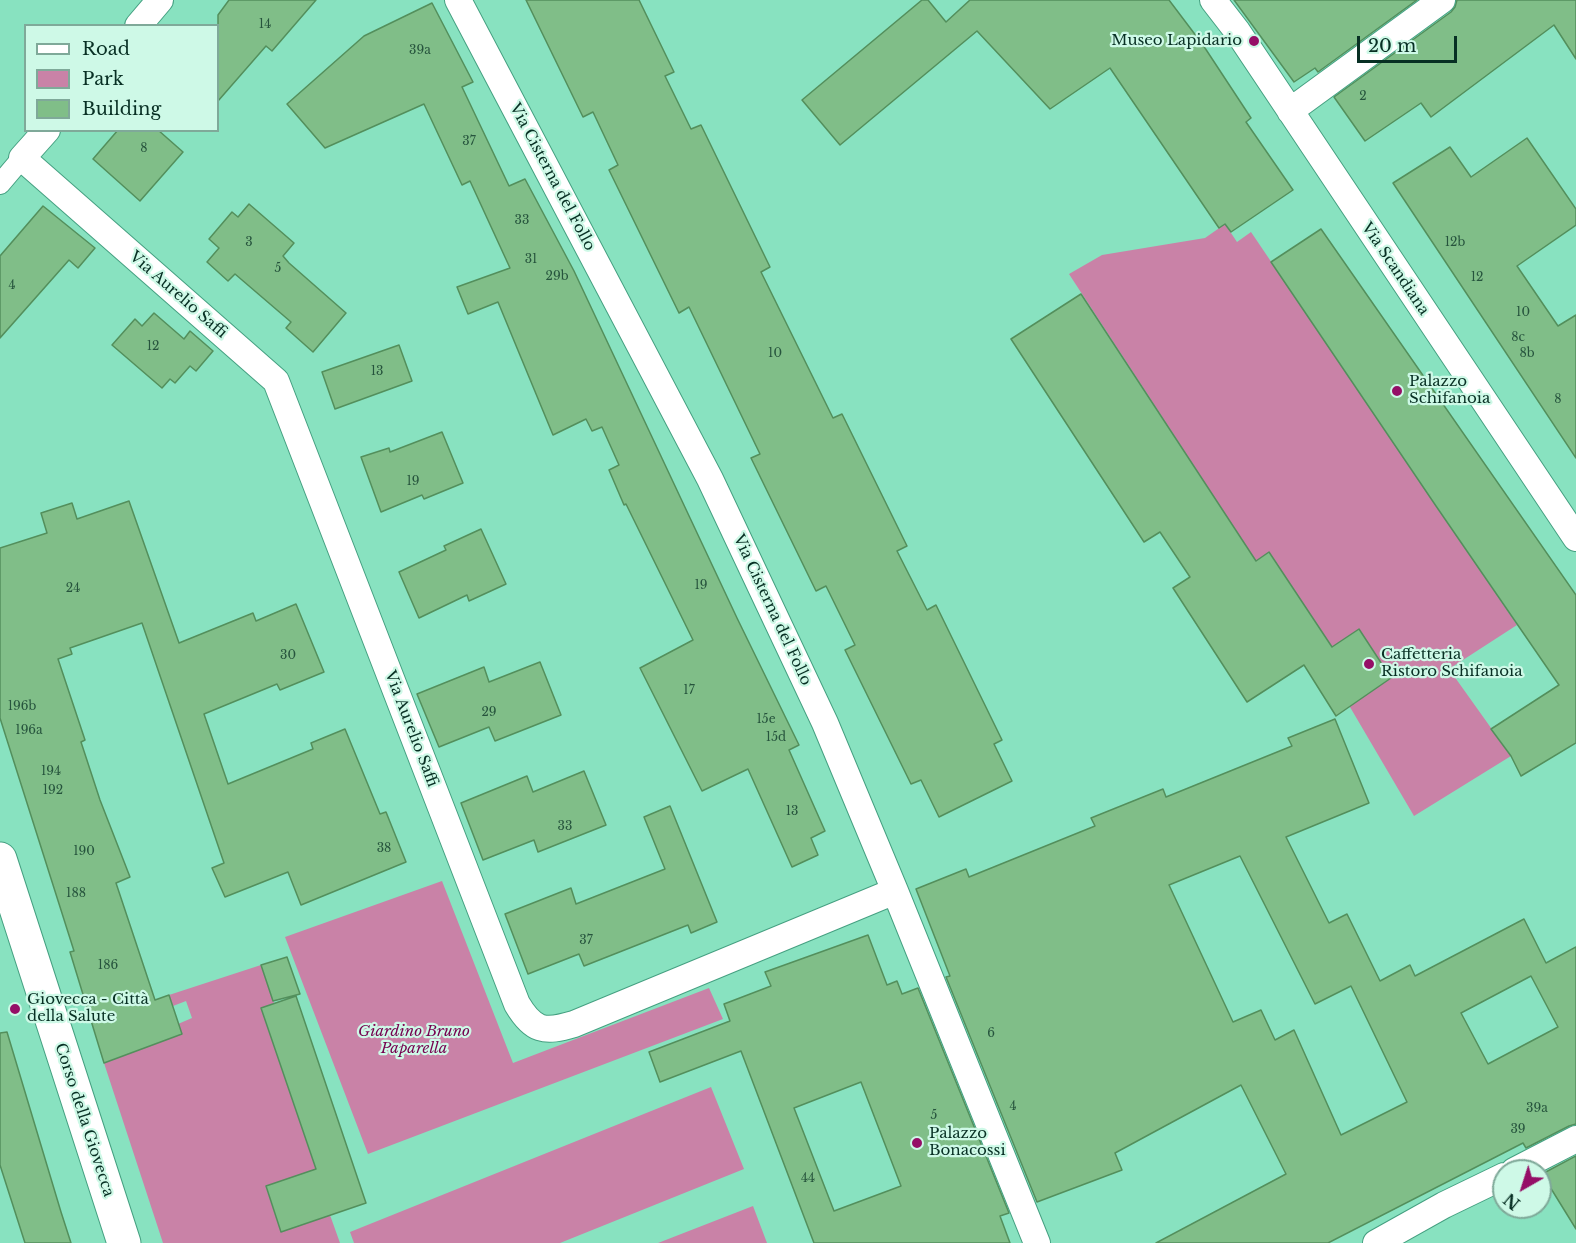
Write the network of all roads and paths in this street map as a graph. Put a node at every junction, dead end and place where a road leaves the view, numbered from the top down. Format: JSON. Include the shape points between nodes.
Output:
{"nodes":[{"id":1,"x":160,"y":0,"type":"edge"},
{"id":2,"x":458,"y":0,"type":"edge"},
{"id":3,"x":1213,"y":0,"type":"edge"},
{"id":4,"x":1442,"y":0,"type":"edge"},
{"id":5,"x":140,"y":24,"type":"edge"},
{"id":6,"x":1290,"y":111,"type":"junction"},
{"id":7,"x":45,"y":132,"type":"edge"},
{"id":8,"x":22,"y":158,"type":"junction"},
{"id":9,"x":0,"y":184,"type":"edge"},
{"id":10,"x":1576,"y":538,"type":"edge"},
{"id":11,"x":0,"y":859,"type":"edge"},
{"id":12,"x":895,"y":891,"type":"junction"},
{"id":13,"x":1576,"y":1138,"type":"edge"},
{"id":14,"x":1537,"y":1159,"type":"edge"},
{"id":15,"x":1492,"y":1182,"type":"edge"},
{"id":16,"x":124,"y":1243,"type":"edge"},
{"id":17,"x":1037,"y":1243,"type":"edge"},
{"id":18,"x":1376,"y":1243,"type":"edge"}],
"edges":[{"from":1,"to":5,"type":"street"},
{"from":2,"to":12,"type":"street","name":"Via Cisterna del Follo","via":[[710,479],[825,723]]},
{"from":3,"to":6,"type":"street","name":"Via Scandiana"},
{"from":4,"to":6,"type":"street"},
{"from":6,"to":10,"type":"street","name":"Via Scandiana"},
{"from":7,"to":8,"type":"street"},
{"from":8,"to":9,"type":"street"},
{"from":8,"to":12,"type":"street","name":"Via Aurelio Saffi","via":[[276,381],[517,1004],[534,1025],[556,1029],[574,1024]]},
{"from":11,"to":16,"type":"street","name":"Corso della Giovecca"},
{"from":12,"to":17,"type":"street","name":"Via Cisterna del Follo"},
{"from":13,"to":14,"type":"street"},
{"from":15,"to":18,"type":"street"}]}
